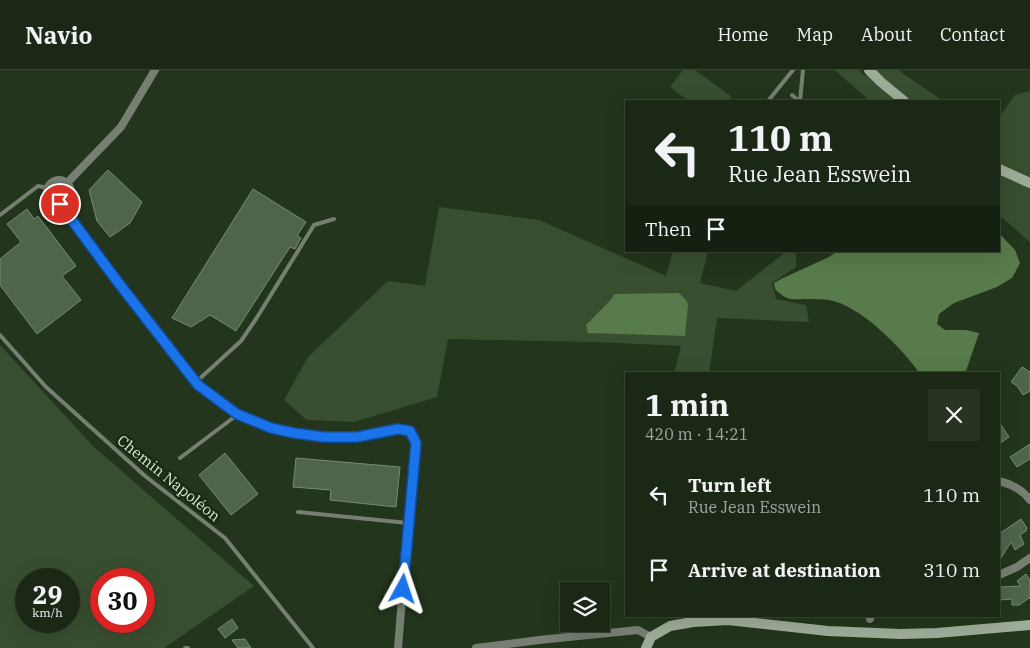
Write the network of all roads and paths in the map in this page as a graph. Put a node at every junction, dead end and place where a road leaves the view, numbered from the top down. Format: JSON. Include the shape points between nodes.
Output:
{"nodes":[{"id":1,"x":155,"y":70,"type":"edge"},
{"id":2,"x":793,"y":70,"type":"edge"},
{"id":3,"x":803,"y":70,"type":"edge"},
{"id":4,"x":869,"y":70,"type":"edge"},
{"id":5,"x":792,"y":95,"type":"dead end"},
{"id":6,"x":769,"y":100,"type":"edge"},
{"id":7,"x":799,"y":100,"type":"edge"},
{"id":8,"x":800,"y":100,"type":"edge"},
{"id":9,"x":903,"y":100,"type":"edge"},
{"id":10,"x":1000,"y":169,"type":"edge"},
{"id":11,"x":67,"y":183,"type":"junction"},
{"id":12,"x":1030,"y":184,"type":"edge"},
{"id":13,"x":48,"y":188,"type":"junction"},
{"id":14,"x":60,"y":204,"type":"junction"},
{"id":15,"x":0,"y":215,"type":"edge"},
{"id":16,"x":334,"y":219,"type":"dead end"},
{"id":17,"x":0,"y":335,"type":"edge"},
{"id":18,"x":196,"y":382,"type":"junction"},
{"id":19,"x":237,"y":414,"type":"junction"},
{"id":20,"x":180,"y":458,"type":"dead end"},
{"id":21,"x":1000,"y":481,"type":"edge"},
{"id":22,"x":1030,"y":485,"type":"edge"},
{"id":23,"x":1024,"y":492,"type":"junction"},
{"id":24,"x":1030,"y":500,"type":"edge"},
{"id":25,"x":298,"y":512,"type":"dead end"},
{"id":26,"x":408,"y":523,"type":"junction"},
{"id":27,"x":1030,"y":558,"type":"edge"},
{"id":28,"x":1000,"y":575,"type":"edge"},
{"id":29,"x":1030,"y":625,"type":"edge"},
{"id":30,"x":652,"y":637,"type":"junction"},
{"id":31,"x":313,"y":648,"type":"edge"},
{"id":32,"x":398,"y":648,"type":"edge"},
{"id":33,"x":476,"y":648,"type":"edge"},
{"id":34,"x":646,"y":648,"type":"edge"}],
"edges":[{"from":1,"to":11,"type":"street","via":[[121,128]]},
{"from":2,"to":6,"type":"lane"},
{"from":3,"to":8,"type":"lane"},
{"from":4,"to":9,"type":"street"},
{"from":5,"to":7,"type":"lane"},
{"from":10,"to":12,"type":"street"},
{"from":11,"to":13,"type":"street","via":[[56,181]]},
{"from":11,"to":14,"type":"street","via":[[71,189],[70,197]]},
{"from":13,"to":14,"type":"street","via":[[50,199]]},
{"from":13,"to":15,"type":"lane","via":[[38,186]]},
{"from":14,"to":18,"type":"street"},
{"from":16,"to":18,"type":"lane","via":[[314,224],[241,341]]},
{"from":17,"to":31,"type":"lane","name":"Chemin Napoléon","via":[[74,413],[145,476],[225,538]]},
{"from":18,"to":19,"type":"street"},
{"from":19,"to":20,"type":"lane"},
{"from":19,"to":26,"type":"street","via":[[279,430],[324,437],[357,437],[398,429],[410,431],[416,443]]},
{"from":21,"to":23,"type":"street"},
{"from":22,"to":23,"type":"street"},
{"from":23,"to":24,"type":"street"},
{"from":25,"to":26,"type":"lane"},
{"from":26,"to":32,"type":"street"},
{"from":27,"to":28,"type":"street"},
{"from":29,"to":30,"type":"street","via":[[901,634],[828,631],[728,620],[670,626]]},
{"from":30,"to":33,"type":"street","via":[[638,630]]},
{"from":30,"to":34,"type":"street"}]}
